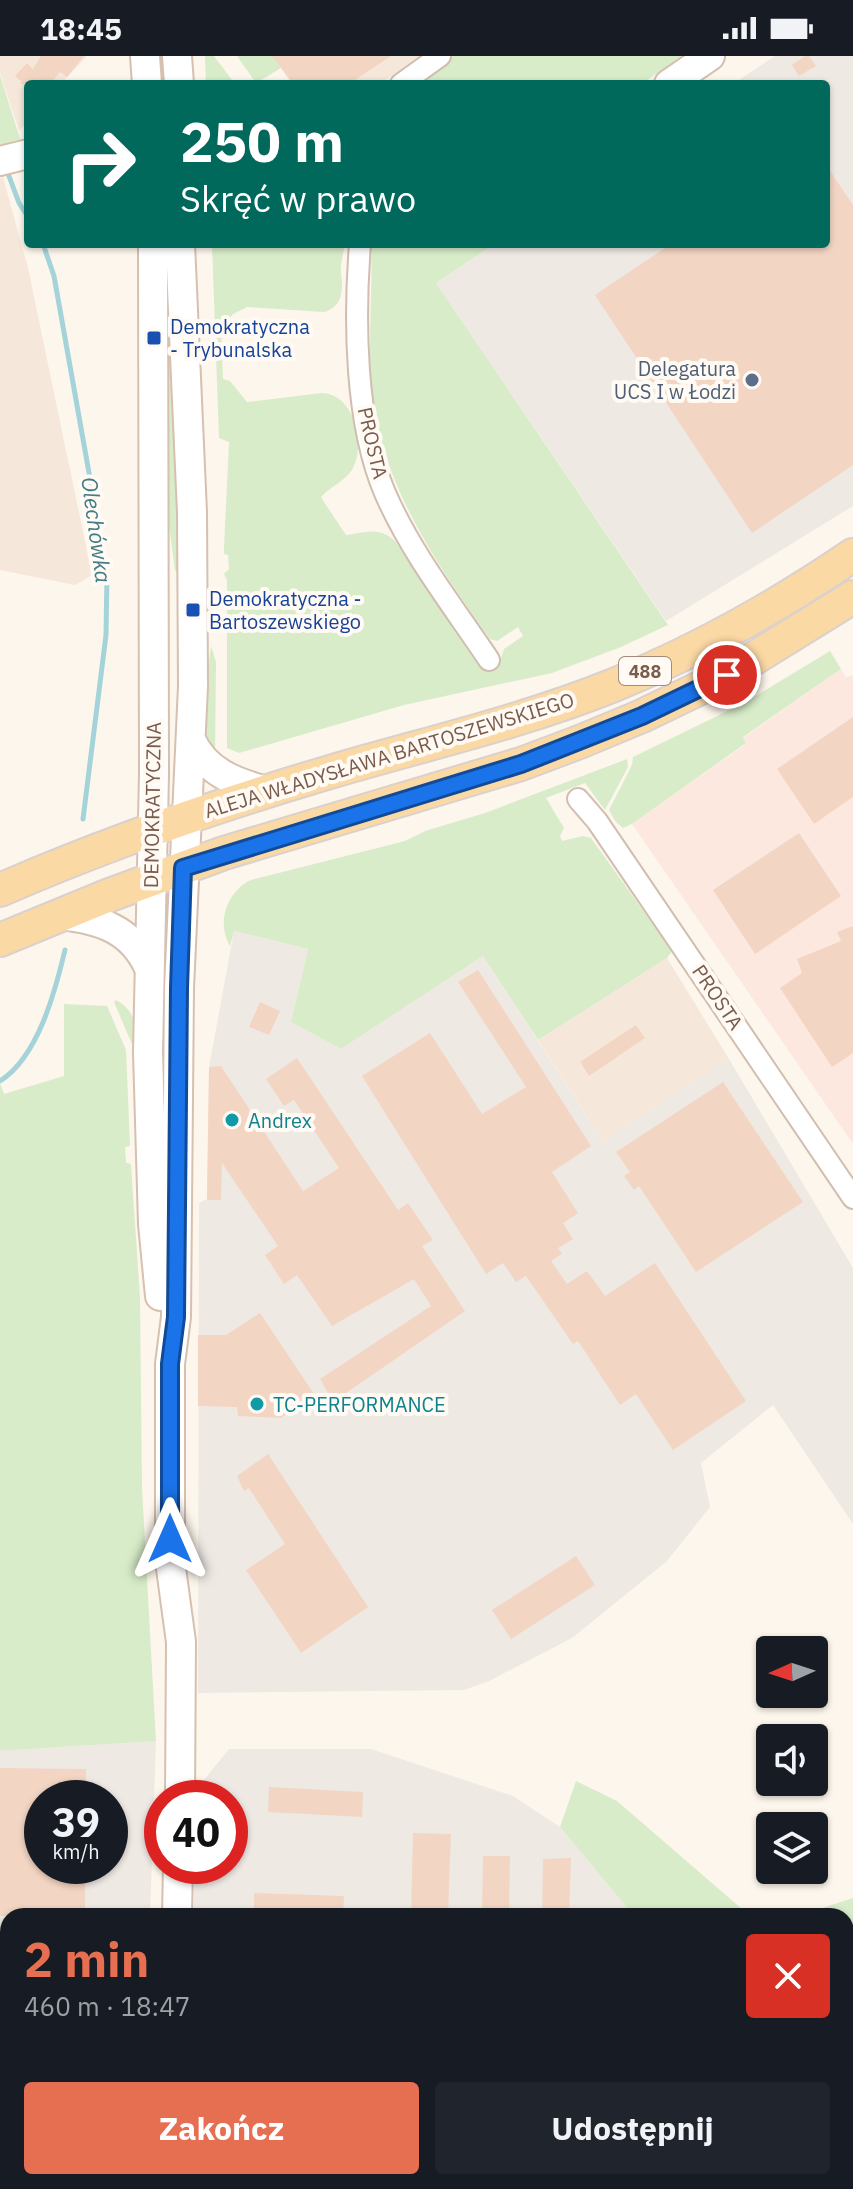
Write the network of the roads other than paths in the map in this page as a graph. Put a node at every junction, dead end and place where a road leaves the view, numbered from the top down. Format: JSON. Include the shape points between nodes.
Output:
{"nodes":[{"id":1,"x":145,"y":56,"type":"edge"},
{"id":2,"x":177,"y":56,"type":"edge"},
{"id":3,"x":440,"y":56,"type":"edge"},
{"id":4,"x":710,"y":56,"type":"edge"},
{"id":5,"x":147,"y":80,"type":"edge"},
{"id":6,"x":179,"y":80,"type":"edge"},
{"id":7,"x":407,"y":80,"type":"edge"},
{"id":8,"x":675,"y":80,"type":"edge"},
{"id":9,"x":153,"y":248,"type":"edge"},
{"id":10,"x":180,"y":248,"type":"edge"},
{"id":11,"x":360,"y":248,"type":"edge"},
{"id":12,"x":853,"y":555,"type":"edge"},
{"id":13,"x":853,"y":597,"type":"edge"},
{"id":14,"x":489,"y":660,"type":"dead end"},
{"id":15,"x":191,"y":740,"type":"junction"},
{"id":16,"x":266,"y":791,"type":"junction"},
{"id":17,"x":578,"y":799,"type":"dead end"},
{"id":18,"x":186,"y":816,"type":"junction"},
{"id":19,"x":153,"y":828,"type":"junction"},
{"id":20,"x":183,"y":868,"type":"junction"},
{"id":21,"x":151,"y":879,"type":"junction"},
{"id":22,"x":0,"y":890,"type":"edge"},
{"id":23,"x":60,"y":915,"type":"junction"},
{"id":24,"x":0,"y":940,"type":"edge"},
{"id":25,"x":148,"y":966,"type":"junction"},
{"id":26,"x":853,"y":1198,"type":"edge"},
{"id":27,"x":170,"y":1364,"type":"junction"},
{"id":28,"x":180,"y":1780,"type":"edge"},
{"id":29,"x":178,"y":1884,"type":"edge"},
{"id":30,"x":177,"y":1908,"type":"edge"}],
"edges":[{"from":1,"to":5,"type":"street"},
{"from":2,"to":6,"type":"street"},
{"from":3,"to":7,"type":"street"},
{"from":4,"to":8,"type":"street"},
{"from":9,"to":19,"type":"street","name":"DEMOKRATYCZNA"},
{"from":10,"to":15,"type":"street","name":"DEMOKRATYCZNA","via":[[192,512]]},
{"from":11,"to":14,"type":"street","name":"PROSTA","via":[[361,373],[374,461],[399,521]]},
{"from":12,"to":16,"type":"main road","name":"ALEJA WŁADYSŁAWA BARTOSZEWSKIEGO","number":"488","via":[[730,630],[614,685],[518,720]]},
{"from":13,"to":20,"type":"main road","number":"488","via":[[715,681],[582,741]]},
{"from":15,"to":16,"type":"street","via":[[220,774]]},
{"from":15,"to":18,"type":"street","name":"DEMOKRATYCZNA"},
{"from":16,"to":18,"type":"main road","name":"ALEJA WŁADYSŁAWA BARTOSZEWSKIEGO","number":"488"},
{"from":17,"to":26,"type":"street","name":"PROSTA"},
{"from":18,"to":19,"type":"main road","name":"ALEJA WŁADYSŁAWA BARTOSZEWSKIEGO","number":"488"},
{"from":18,"to":20,"type":"street","name":"DEMOKRATYCZNA"},
{"from":19,"to":21,"type":"street","name":"DEMOKRATYCZNA"},
{"from":19,"to":22,"type":"main road","name":"ALEJA WŁADYSŁAWA BARTOSZEWSKIEGO","number":"488"},
{"from":20,"to":21,"type":"main road","number":"488"},
{"from":20,"to":27,"type":"street","name":"DEMOKRATYCZNA","via":[[176,1317]]},
{"from":21,"to":23,"type":"main road","number":"488"},
{"from":21,"to":25,"type":"street","name":"DEMOKRATYCZNA"},
{"from":23,"to":24,"type":"main road","number":"488"},
{"from":23,"to":25,"type":"street","via":[[121,931]]},
{"from":25,"to":27,"type":"street","name":"DEMOKRATYCZNA","via":[[153,1224]]},
{"from":27,"to":28,"type":"street","name":"DEMOKRATYCZNA","via":[[170,1561],[182,1664]]},
{"from":29,"to":30,"type":"street"}]}
